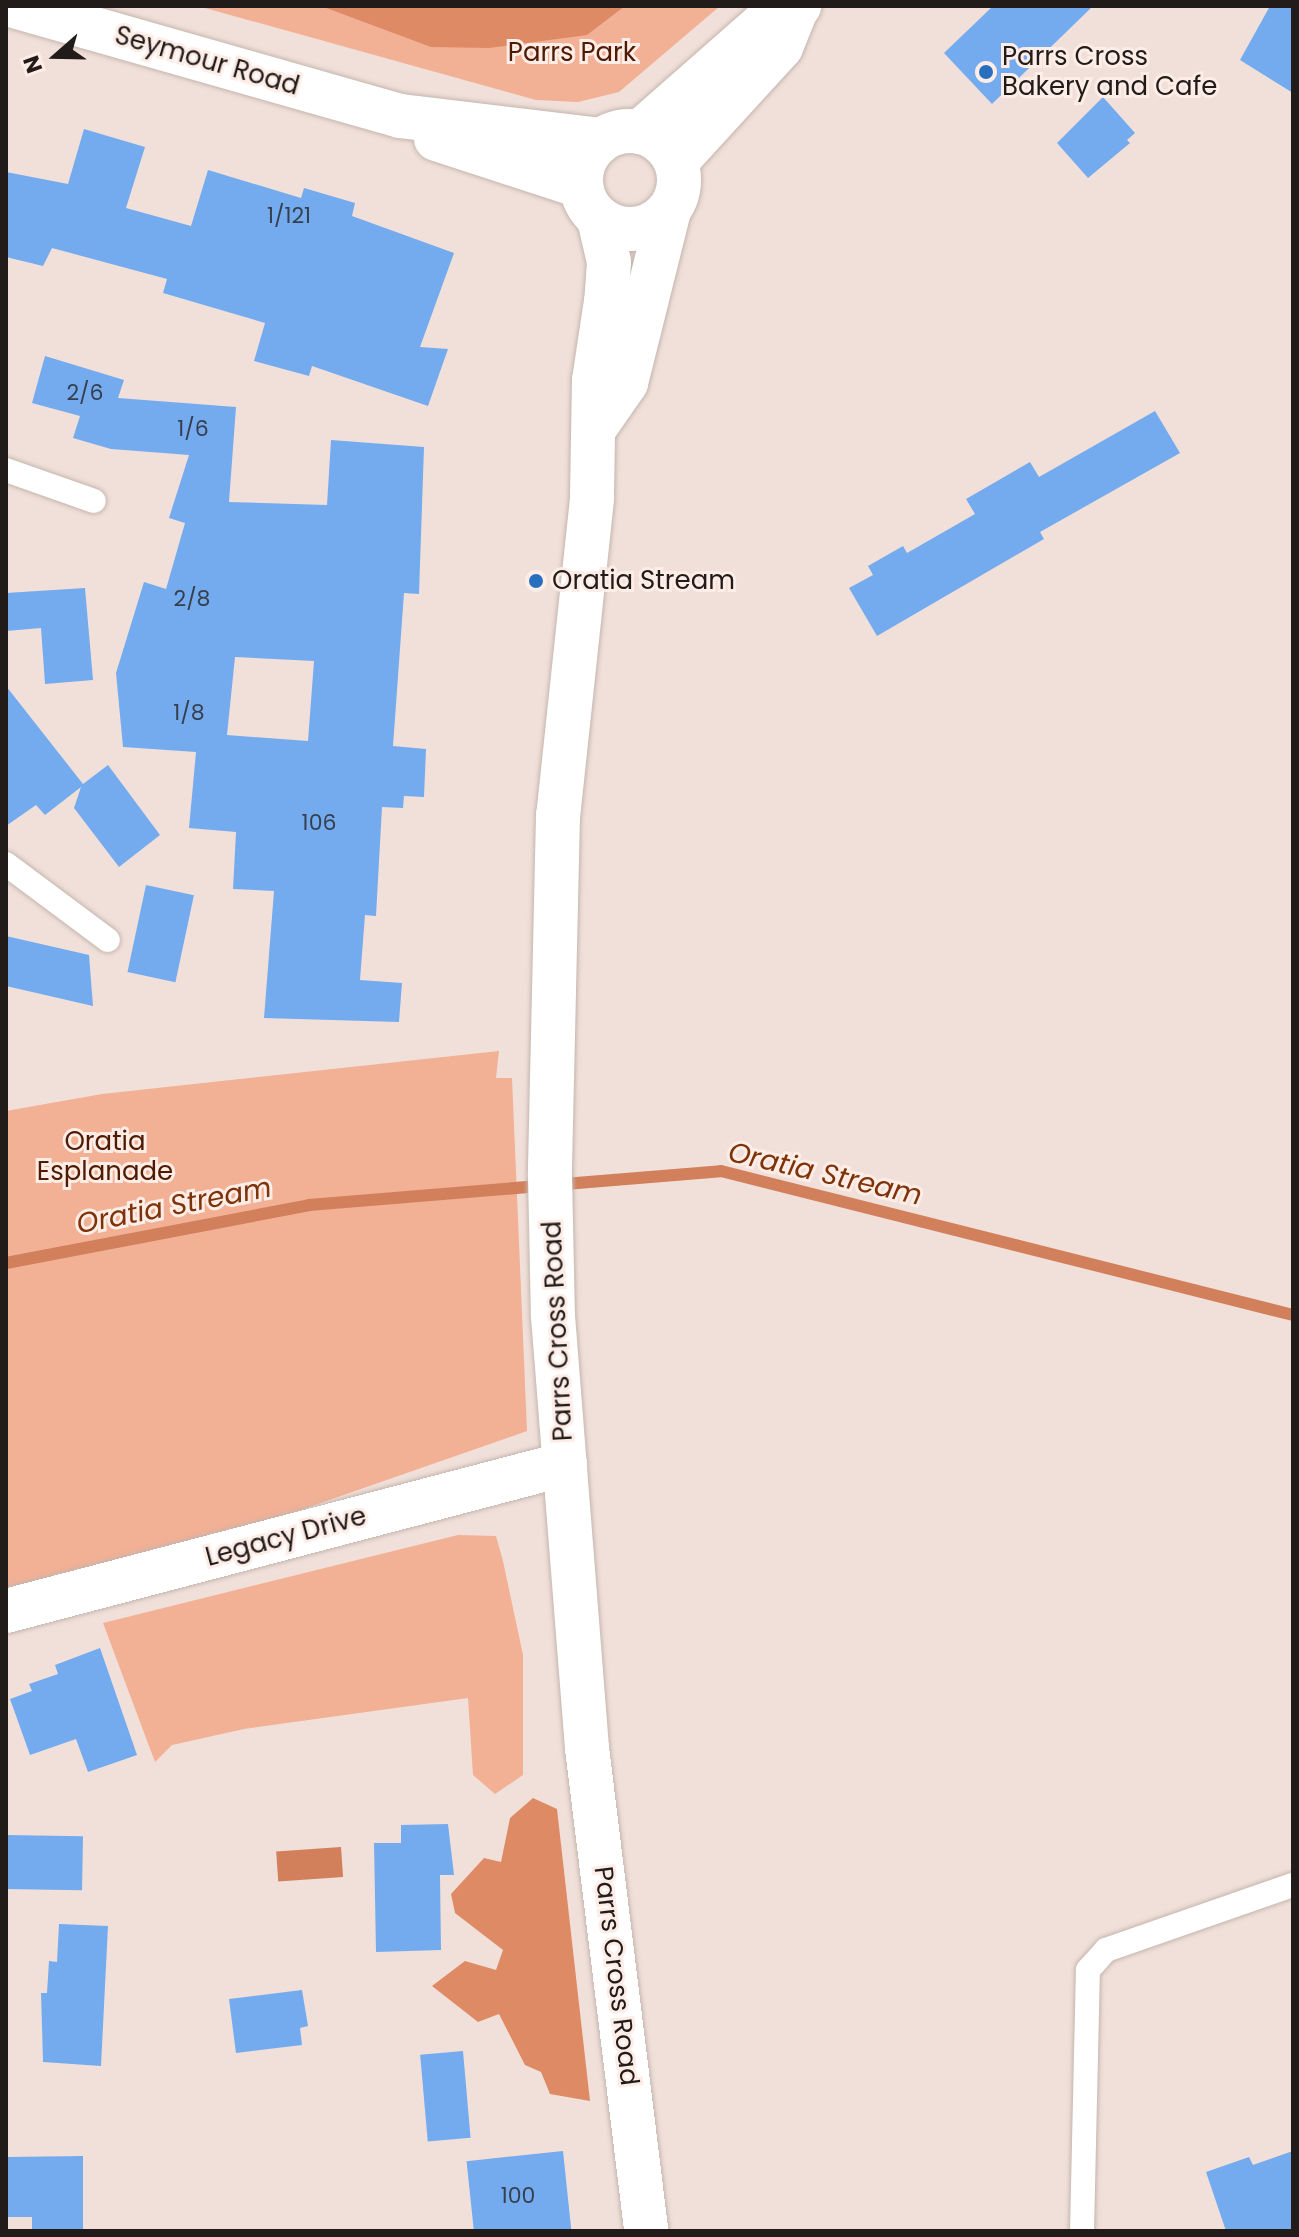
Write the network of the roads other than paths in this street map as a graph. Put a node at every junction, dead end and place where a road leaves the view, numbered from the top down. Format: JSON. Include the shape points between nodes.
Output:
{"nodes":[{"id":1,"x":14,"y":6,"type":"edge"},
{"id":2,"x":797,"y":8,"type":"edge"},
{"id":3,"x":400,"y":116,"type":"junction"},
{"id":4,"x":621,"y":136,"type":"junction"},
{"id":5,"x":676,"y":162,"type":"junction"},
{"id":6,"x":590,"y":202,"type":"junction"},
{"id":7,"x":669,"y":211,"type":"junction"},
{"id":8,"x":594,"y":429,"type":"junction"},
{"id":9,"x":6,"y":470,"type":"edge"},
{"id":10,"x":94,"y":501,"type":"dead end"},
{"id":11,"x":6,"y":864,"type":"edge"},
{"id":12,"x":108,"y":940,"type":"dead end"},
{"id":13,"x":565,"y":1464,"type":"junction"},
{"id":14,"x":6,"y":1611,"type":"edge"},
{"id":15,"x":1293,"y":1885,"type":"edge"},
{"id":16,"x":646,"y":2231,"type":"edge"},
{"id":17,"x":1082,"y":2231,"type":"edge"}],
"edges":[{"from":1,"to":3,"type":"main road","name":"Seymour Road"},
{"from":2,"to":4,"type":"main road","via":[[762,25]]},
{"from":2,"to":5,"type":"main road","via":[[781,47]]},
{"from":3,"to":4,"type":"main road","name":"Seymour Road"},
{"from":3,"to":6,"type":"main road","name":"Seymour Road","via":[[444,145]]},
{"from":4,"to":5,"type":"main road","via":[[656,138]]},
{"from":4,"to":6,"type":"main road","via":[[584,161]]},
{"from":5,"to":7,"type":"main road","via":[[679,179]]},
{"from":6,"to":7,"type":"main road","via":[[629,230],[645,227]]},
{"from":6,"to":8,"type":"main road","name":"Parrs Cross Road","via":[[609,262],[594,380]]},
{"from":7,"to":8,"type":"main road","via":[[626,383]]},
{"from":8,"to":13,"type":"main road","name":"Parrs Cross Road","via":[[592,499],[558,815],[553,1316]]},
{"from":9,"to":10,"type":"lane"},
{"from":11,"to":12,"type":"lane"},
{"from":13,"to":14,"type":"main road","name":"Legacy Drive"},
{"from":13,"to":16,"type":"main road","name":"Parrs Cross Road","via":[[587,1748]]},
{"from":15,"to":17,"type":"lane","via":[[1106,1950],[1088,1970]]}]}
